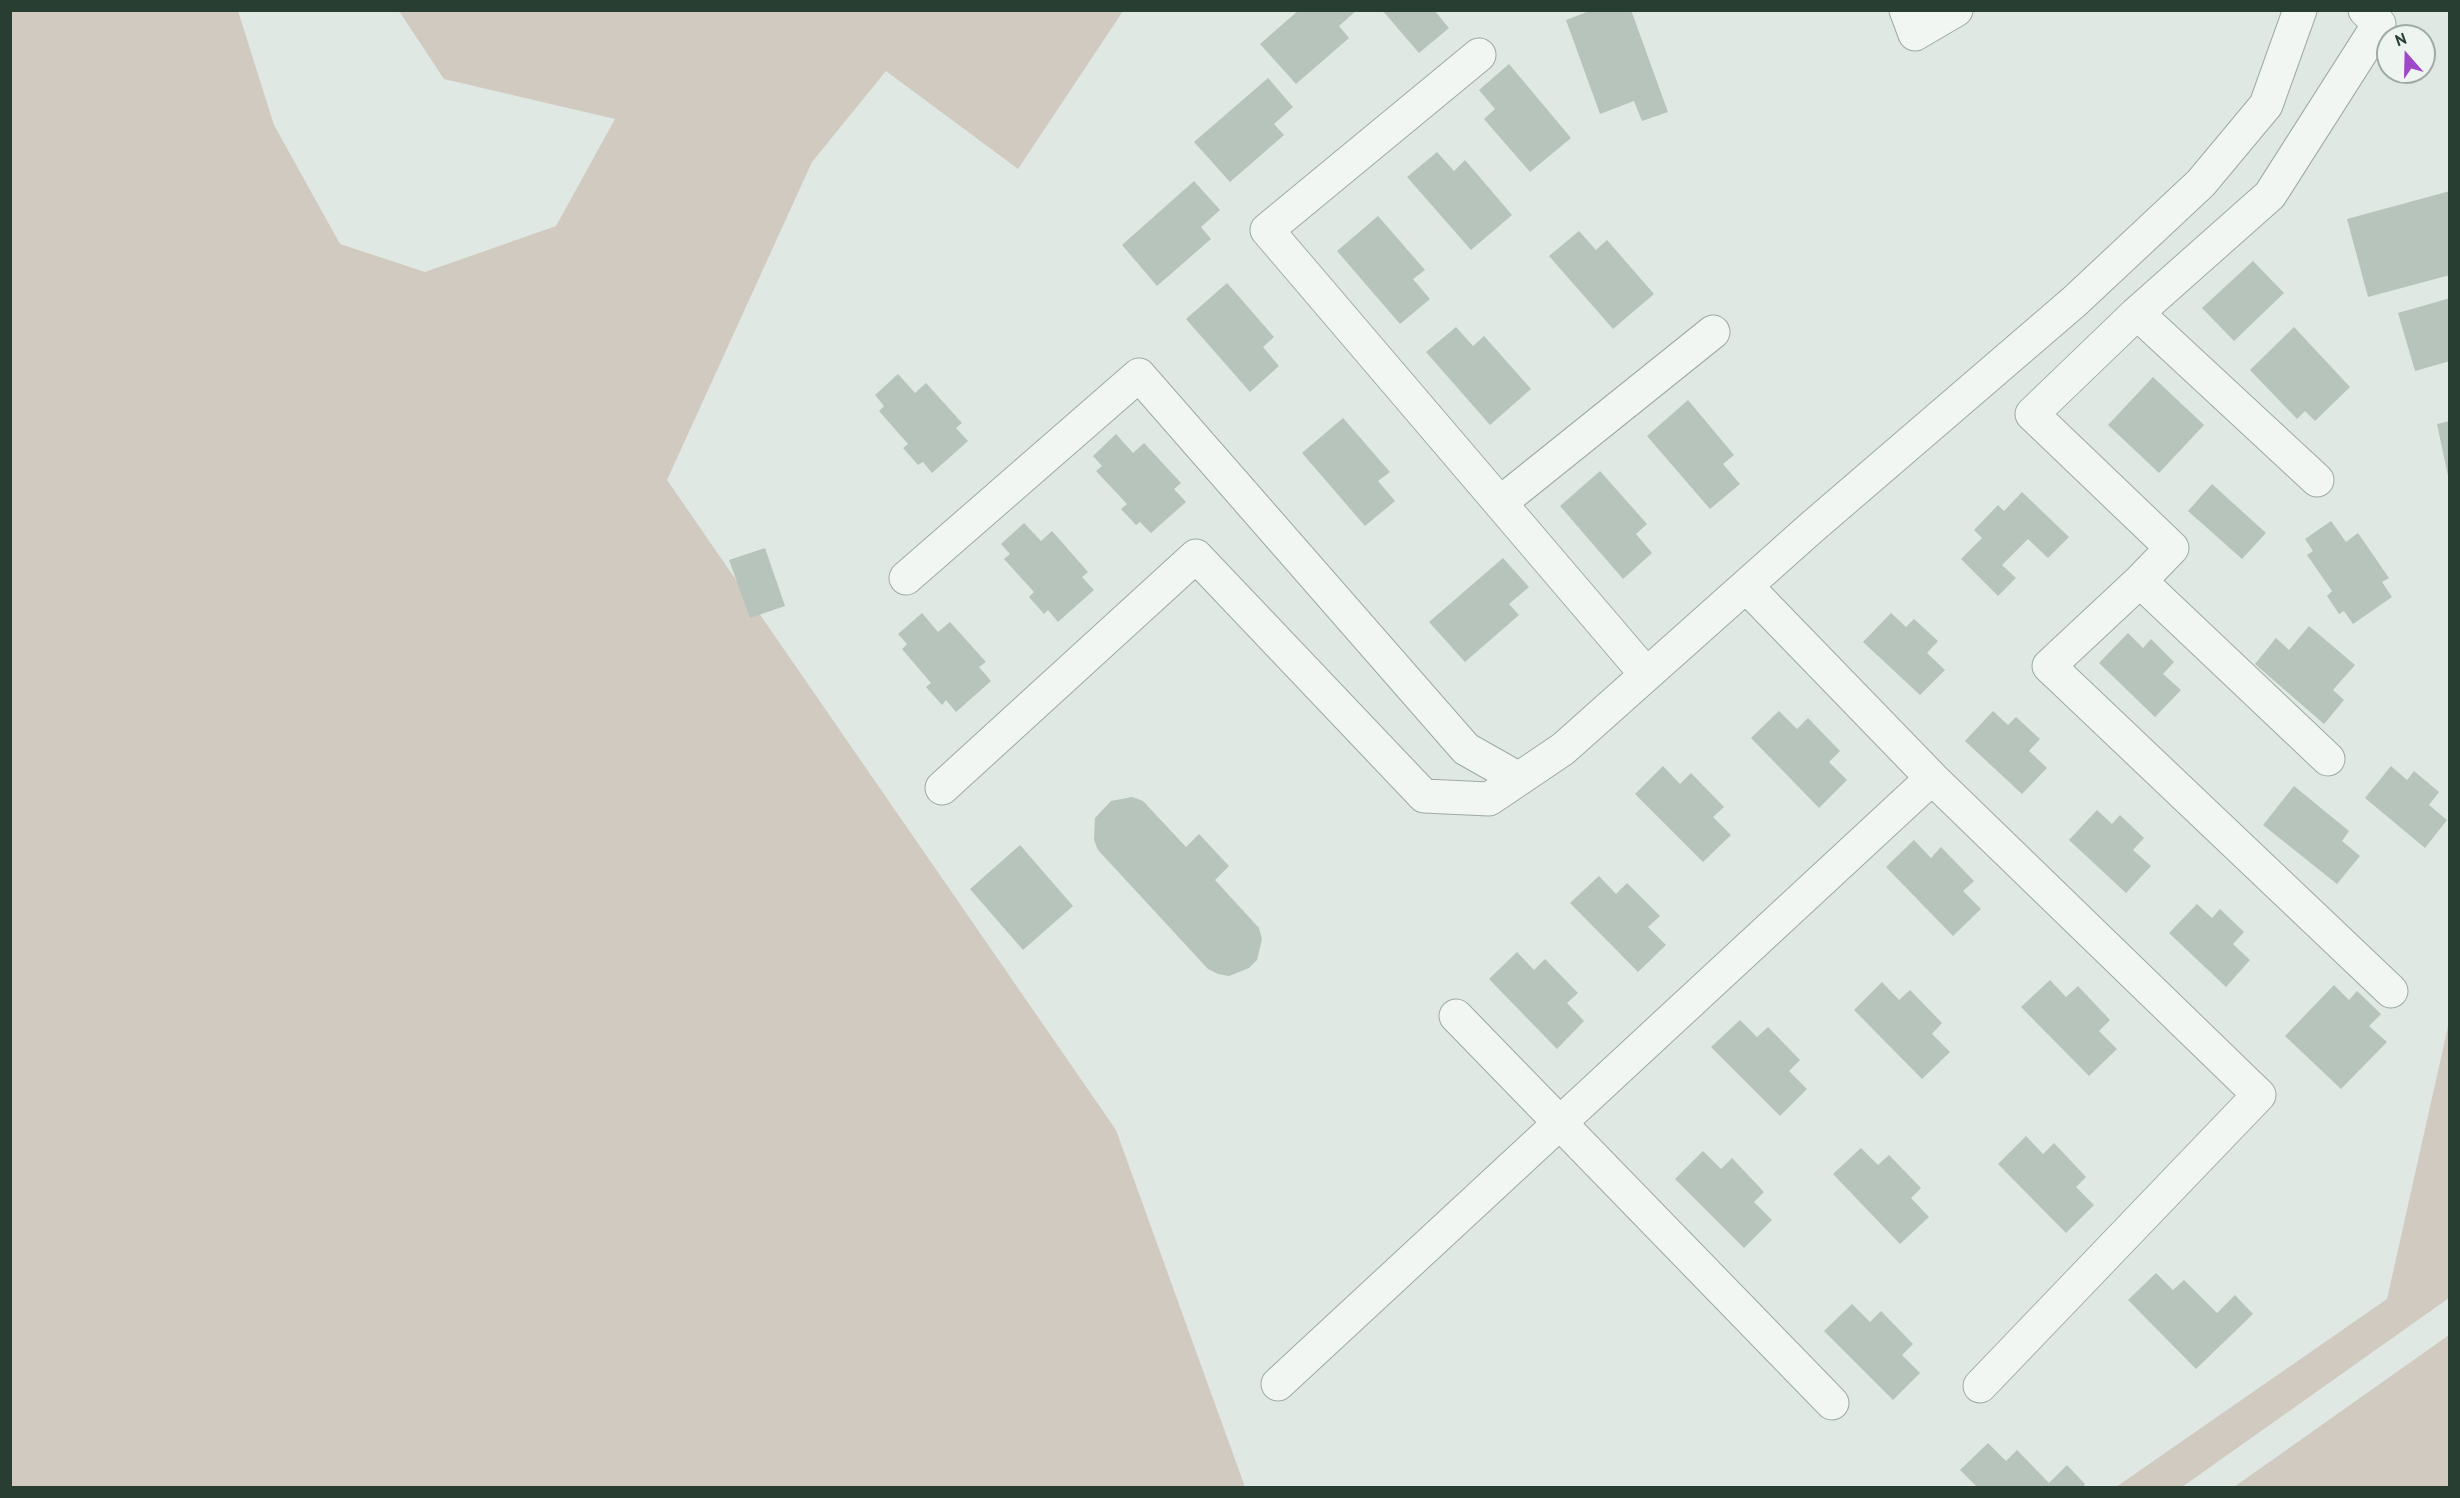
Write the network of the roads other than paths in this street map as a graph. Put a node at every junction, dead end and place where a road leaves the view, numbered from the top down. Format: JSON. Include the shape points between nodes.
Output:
{"nodes":[{"id":1,"x":1906,"y":10,"type":"edge"},
{"id":2,"x":1956,"y":10,"type":"edge"},
{"id":3,"x":2300,"y":10,"type":"edge"},
{"id":4,"x":2365,"y":10,"type":"edge"},
{"id":5,"x":1479,"y":55,"type":"dead end"},
{"id":6,"x":2137,"y":312,"type":"junction"},
{"id":7,"x":1713,"y":332,"type":"dead end"},
{"id":8,"x":2317,"y":480,"type":"dead end"},
{"id":9,"x":1500,"y":503,"type":"junction"},
{"id":10,"x":906,"y":578,"type":"dead end"},
{"id":11,"x":2140,"y":581,"type":"junction"},
{"id":12,"x":1746,"y":586,"type":"junction"},
{"id":13,"x":1646,"y":674,"type":"junction"},
{"id":14,"x":2328,"y":759,"type":"dead end"},
{"id":15,"x":1932,"y":778,"type":"junction"},
{"id":16,"x":1519,"y":779,"type":"junction"},
{"id":17,"x":942,"y":788,"type":"dead end"},
{"id":18,"x":2391,"y":991,"type":"dead end"},
{"id":19,"x":1456,"y":1016,"type":"dead end"},
{"id":20,"x":1560,"y":1123,"type":"junction"},
{"id":21,"x":1278,"y":1384,"type":"dead end"},
{"id":22,"x":1980,"y":1386,"type":"dead end"},
{"id":23,"x":1832,"y":1403,"type":"dead end"}],
"edges":[{"from":1,"to":2,"type":"street","via":[[1916,34]]},
{"from":3,"to":12,"type":"street","via":[[2266,105],[2200,183],[2075,301]]},
{"from":4,"to":6,"type":"street","via":[[2379,24],[2270,195]]},
{"from":5,"to":9,"type":"street","via":[[1267,230]]},
{"from":6,"to":8,"type":"street"},
{"from":6,"to":11,"type":"street","via":[[2032,414],[2172,548]]},
{"from":7,"to":9,"type":"street"},
{"from":9,"to":13,"type":"street"},
{"from":10,"to":16,"type":"street","via":[[1140,375],[1466,749]]},
{"from":11,"to":14,"type":"street"},
{"from":11,"to":18,"type":"street","via":[[2049,666]]},
{"from":12,"to":13,"type":"street"},
{"from":12,"to":15,"type":"street"},
{"from":13,"to":16,"type":"street","via":[[1563,749]]},
{"from":15,"to":20,"type":"street"},
{"from":15,"to":22,"type":"street","via":[[2259,1095]]},
{"from":16,"to":17,"type":"street","via":[[1489,799],[1424,796],[1196,556]]},
{"from":19,"to":20,"type":"street"},
{"from":20,"to":21,"type":"street"},
{"from":20,"to":23,"type":"street"}]}
